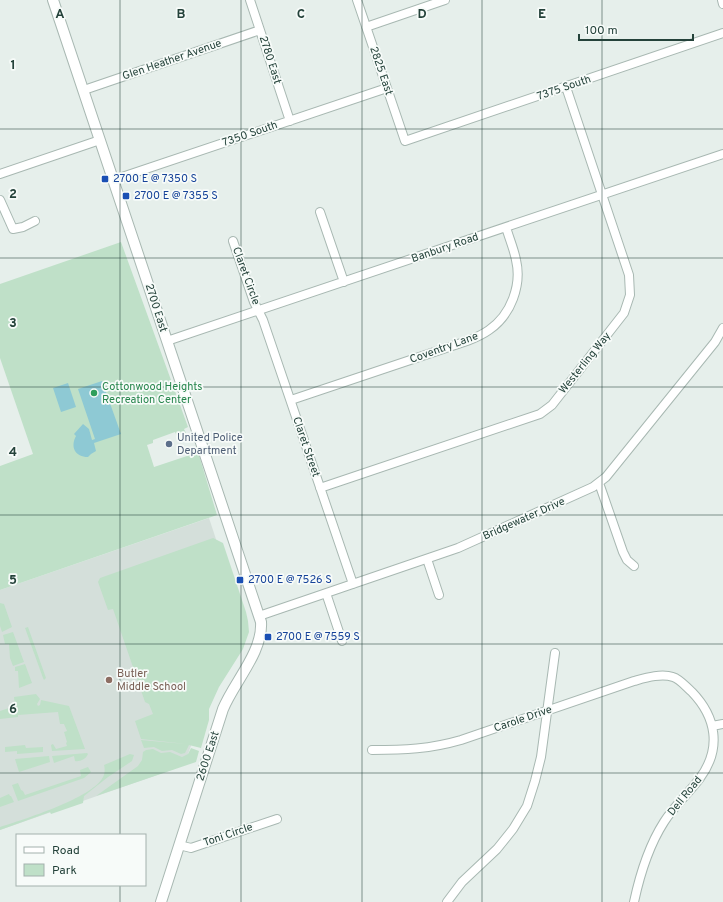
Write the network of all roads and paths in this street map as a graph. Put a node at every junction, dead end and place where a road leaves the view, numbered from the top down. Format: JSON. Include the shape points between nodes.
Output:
{"nodes":[{"id":1,"x":250,"y":0,"type":"edge"},
{"id":2,"x":357,"y":0,"type":"edge"},
{"id":3,"x":444,"y":0,"type":"edge"},
{"id":4,"x":722,"y":0,"type":"edge"},
{"id":5,"x":56,"y":1,"type":"edge"},
{"id":6,"x":723,"y":4,"type":"edge"},
{"id":7,"x":366,"y":27,"type":"junction"},
{"id":8,"x":260,"y":30,"type":"junction"},
{"id":9,"x":723,"y":33,"type":"edge"},
{"id":10,"x":566,"y":87,"type":"junction"},
{"id":11,"x":387,"y":88,"type":"junction"},
{"id":12,"x":84,"y":90,"type":"junction"},
{"id":13,"x":290,"y":120,"type":"junction"},
{"id":14,"x":100,"y":140,"type":"junction"},
{"id":15,"x":405,"y":141,"type":"joint"},
{"id":16,"x":723,"y":154,"type":"edge"},
{"id":17,"x":0,"y":174,"type":"edge"},
{"id":18,"x":113,"y":180,"type":"junction"},
{"id":19,"x":602,"y":195,"type":"junction"},
{"id":20,"x":0,"y":200,"type":"edge"},
{"id":21,"x":320,"y":212,"type":"dead end"},
{"id":22,"x":35,"y":221,"type":"dead end"},
{"id":23,"x":506,"y":227,"type":"junction"},
{"id":24,"x":233,"y":241,"type":"dead end"},
{"id":25,"x":344,"y":282,"type":"junction"},
{"id":26,"x":258,"y":310,"type":"junction"},
{"id":27,"x":723,"y":328,"type":"edge"},
{"id":28,"x":167,"y":341,"type":"junction"},
{"id":29,"x":291,"y":400,"type":"junction"},
{"id":30,"x":599,"y":483,"type":"junction"},
{"id":31,"x":320,"y":488,"type":"junction"},
{"id":32,"x":427,"y":559,"type":"junction"},
{"id":33,"x":634,"y":566,"type":"dead end"},
{"id":34,"x":353,"y":584,"type":"junction"},
{"id":35,"x":326,"y":593,"type":"junction"},
{"id":36,"x":439,"y":595,"type":"dead end"},
{"id":37,"x":259,"y":616,"type":"junction"},
{"id":38,"x":342,"y":641,"type":"dead end"},
{"id":39,"x":555,"y":653,"type":"dead end"},
{"id":40,"x":673,"y":677,"type":"joint"},
{"id":41,"x":546,"y":711,"type":"junction"},
{"id":42,"x":723,"y":724,"type":"edge"},
{"id":43,"x":712,"y":726,"type":"junction"},
{"id":44,"x":372,"y":750,"type":"dead end"},
{"id":45,"x":277,"y":819,"type":"dead end"},
{"id":46,"x":179,"y":845,"type":"junction"},
{"id":47,"x":160,"y":902,"type":"edge"},
{"id":48,"x":447,"y":902,"type":"edge"},
{"id":49,"x":634,"y":902,"type":"edge"}],
"edges":[{"from":1,"to":8,"type":"street","name":"2780 East"},
{"from":2,"to":7,"type":"street","name":"2825 East"},
{"from":3,"to":7,"type":"street"},
{"from":4,"to":6,"type":"street"},
{"from":5,"to":12,"type":"street","name":"2700 East"},
{"from":7,"to":11,"type":"street","name":"2825 East"},
{"from":8,"to":12,"type":"street","name":"Glen Heather Avenue"},
{"from":8,"to":13,"type":"street","name":"2780 East"},
{"from":9,"to":10,"type":"street","name":"7375 South"},
{"from":10,"to":15,"type":"street","name":"7375 South"},
{"from":10,"to":19,"type":"street","name":"Westerling Way"},
{"from":11,"to":13,"type":"street","name":"7350 South"},
{"from":11,"to":15,"type":"street","name":"2825 East"},
{"from":12,"to":14,"type":"street","name":"2700 East"},
{"from":13,"to":18,"type":"street","name":"7350 South"},
{"from":14,"to":17,"type":"street"},
{"from":14,"to":18,"type":"street","name":"2700 East"},
{"from":16,"to":19,"type":"street","name":"Banbury Road"},
{"from":18,"to":28,"type":"street","name":"2700 East"},
{"from":19,"to":23,"type":"street","name":"Banbury Road"},
{"from":19,"to":31,"type":"street","name":"Westerling Way","via":[[629,275],[628,304],[619,322],[552,405],[534,417]]},
{"from":20,"to":22,"type":"street","via":[[13,229]]},
{"from":21,"to":25,"type":"street"},
{"from":23,"to":25,"type":"street","name":"Banbury Road"},
{"from":23,"to":29,"type":"street","name":"Coventry Lane","via":[[516,260],[517,280],[513,301],[507,312],[490,330],[467,341]]},
{"from":24,"to":26,"type":"street","name":"Claret Circle"},
{"from":25,"to":26,"type":"street","name":"Banbury Road"},
{"from":26,"to":28,"type":"street","name":"Banbury Road"},
{"from":26,"to":29,"type":"street","name":"Claret Street"},
{"from":27,"to":30,"type":"street","name":"Bridgewater Drive","via":[[715,342]]},
{"from":28,"to":37,"type":"street","name":"2700 East"},
{"from":29,"to":31,"type":"street","name":"Claret Street"},
{"from":30,"to":32,"type":"street","name":"Bridgewater Drive","via":[[481,539]]},
{"from":30,"to":33,"type":"street","via":[[623,552]]},
{"from":31,"to":34,"type":"street","name":"Claret Street"},
{"from":32,"to":34,"type":"street","name":"Bridgewater Drive"},
{"from":32,"to":36,"type":"street"},
{"from":34,"to":35,"type":"street","name":"Bridgewater Drive"},
{"from":35,"to":37,"type":"street","name":"Bridgewater Drive"},
{"from":35,"to":38,"type":"street"},
{"from":37,"to":46,"type":"street","name":"2600 East","via":[[261,626],[257,646],[223,709]]},
{"from":39,"to":41,"type":"street"},
{"from":40,"to":41,"type":"street","name":"Carole Drive","via":[[660,676],[640,680]]},
{"from":40,"to":43,"type":"street","name":"Dell Road","via":[[700,702]]},
{"from":41,"to":44,"type":"street","name":"Carole Drive","via":[[439,746]]},
{"from":41,"to":48,"type":"street","via":[[541,757],[527,806],[514,829],[462,882]]},
{"from":42,"to":43,"type":"street"},
{"from":43,"to":49,"type":"street","name":"Dell Road","via":[[710,760],[701,777],[664,822],[642,868]]},
{"from":45,"to":46,"type":"street","name":"Toni Circle","via":[[191,848]]},
{"from":46,"to":47,"type":"street","name":"2600 East"}]}
